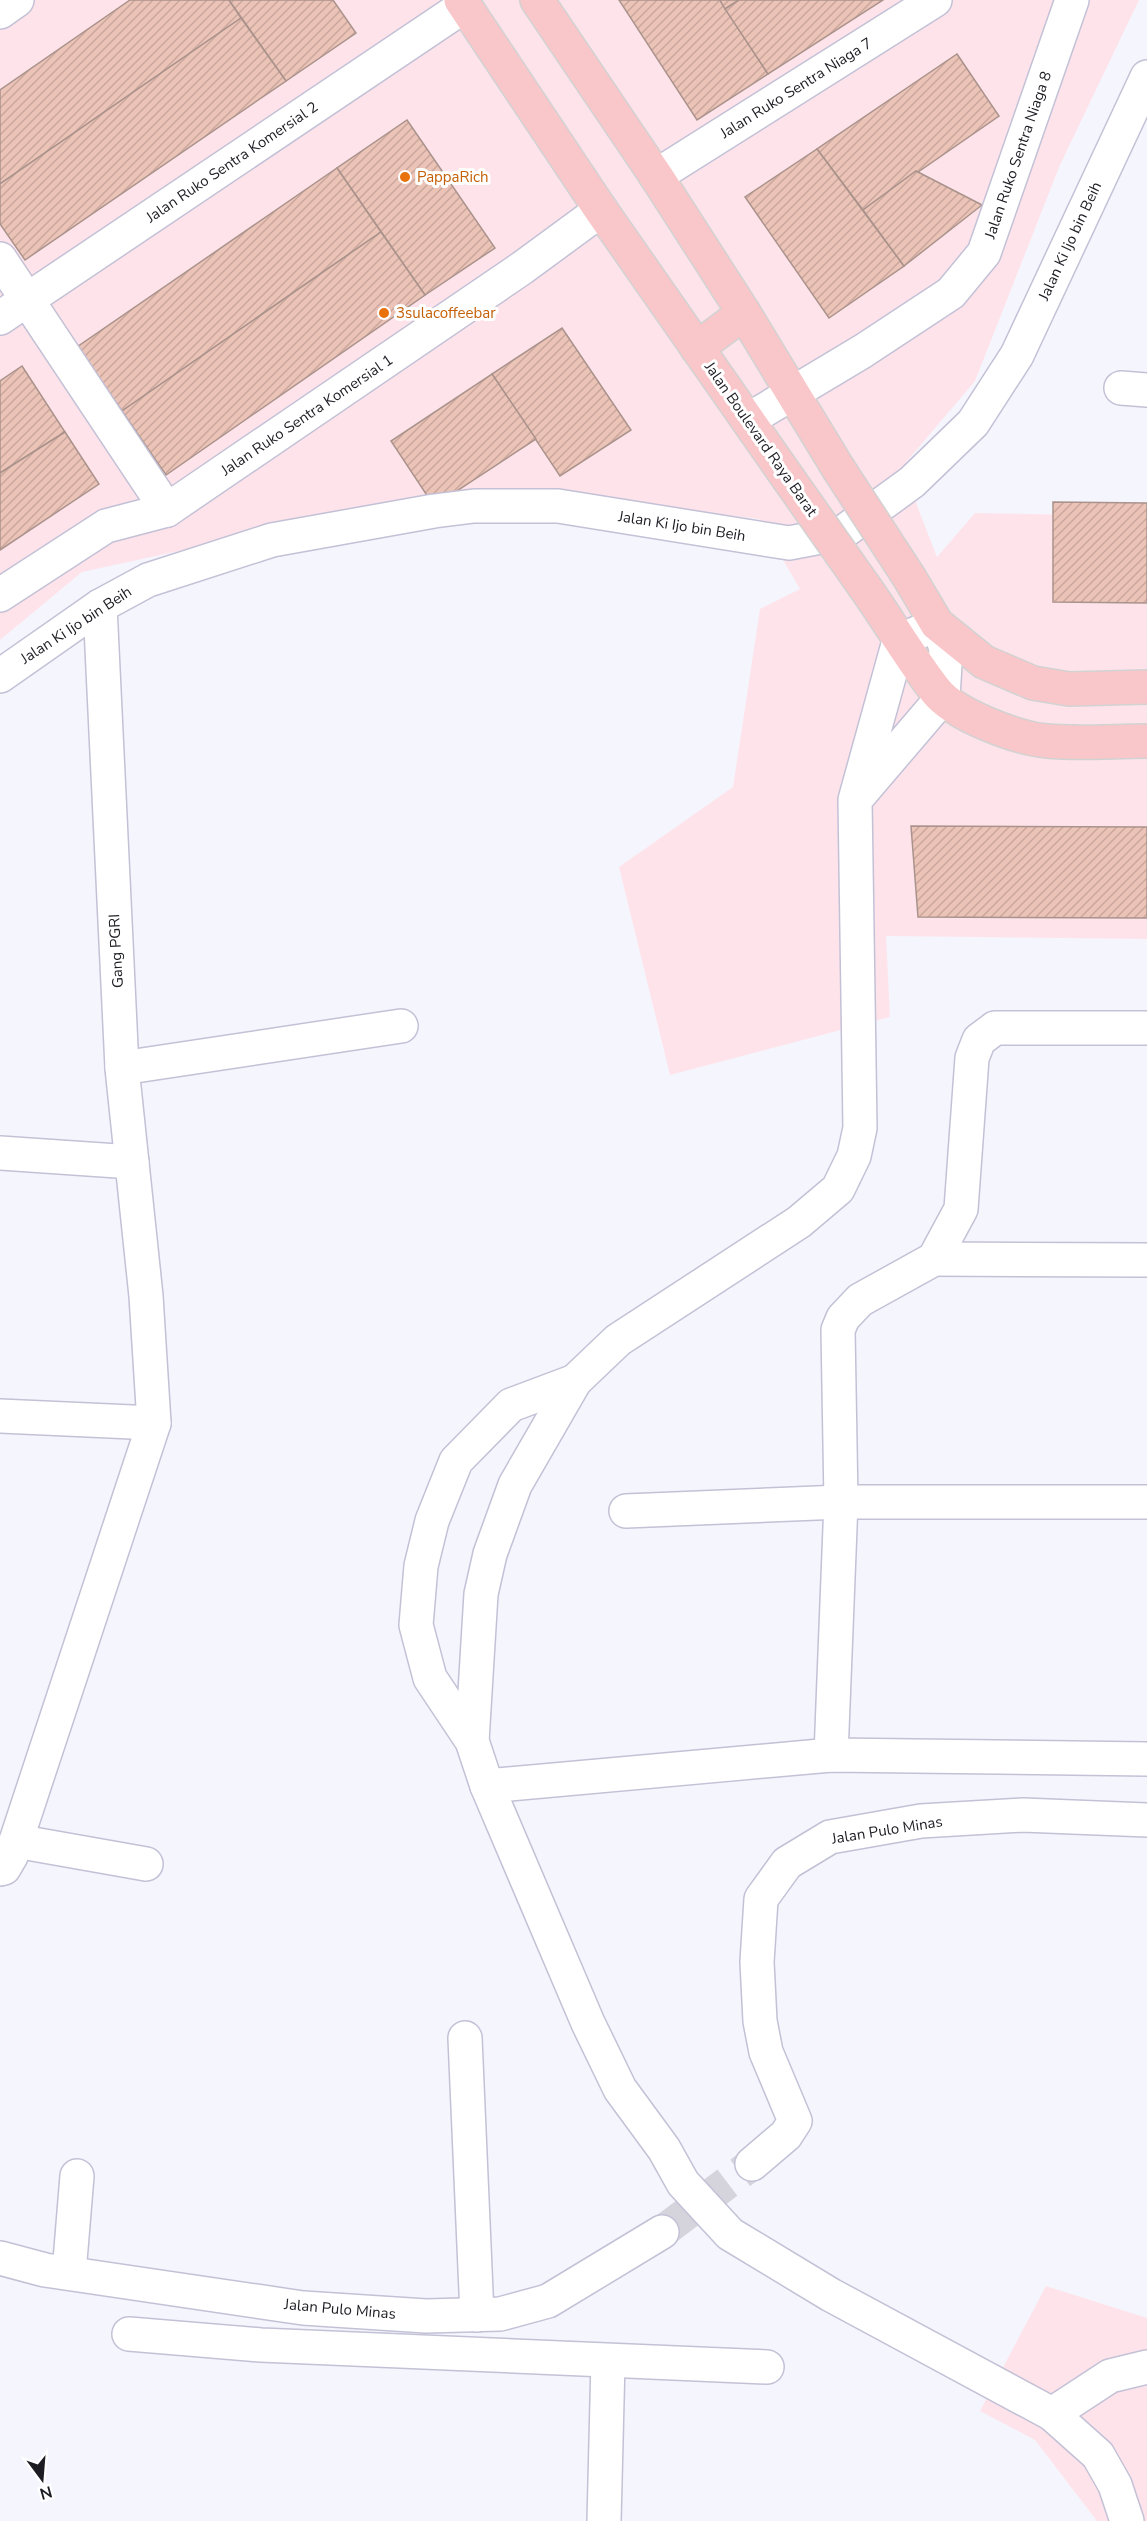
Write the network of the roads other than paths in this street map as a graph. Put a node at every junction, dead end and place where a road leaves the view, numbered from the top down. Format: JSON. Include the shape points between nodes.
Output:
{"nodes":[{"id":1,"x":17,"y":0,"type":"edge"},
{"id":2,"x":537,"y":0,"type":"edge"},
{"id":3,"x":935,"y":0,"type":"edge"},
{"id":4,"x":1072,"y":0,"type":"edge"},
{"id":5,"x":463,"y":3,"type":"edge"},
{"id":6,"x":0,"y":12,"type":"edge"},
{"id":7,"x":1147,"y":77,"type":"edge"},
{"id":8,"x":656,"y":176,"type":"junction"},
{"id":9,"x":601,"y":210,"type":"junction"},
{"id":10,"x":0,"y":259,"type":"edge"},
{"id":11,"x":27,"y":299,"type":"junction"},
{"id":12,"x":744,"y":313,"type":"junction"},
{"id":13,"x":0,"y":318,"type":"edge"},
{"id":14,"x":697,"y":348,"type":"junction"},
{"id":15,"x":791,"y":393,"type":"junction"},
{"id":16,"x":748,"y":420,"type":"junction"},
{"id":17,"x":167,"y":510,"type":"junction"},
{"id":18,"x":0,"y":595,"type":"edge"},
{"id":19,"x":100,"y":606,"type":"junction"},
{"id":20,"x":937,"y":624,"type":"junction"},
{"id":21,"x":899,"y":641,"type":"junction"},
{"id":22,"x":0,"y":676,"type":"edge"},
{"id":23,"x":1147,"y":687,"type":"edge"},
{"id":24,"x":943,"y":696,"type":"junction"},
{"id":25,"x":1147,"y":741,"type":"edge"},
{"id":26,"x":855,"y":800,"type":"junction"},
{"id":27,"x":401,"y":1026,"type":"dead end"},
{"id":28,"x":1147,"y":1028,"type":"edge"},
{"id":29,"x":122,"y":1068,"type":"junction"},
{"id":30,"x":0,"y":1153,"type":"edge"},
{"id":31,"x":132,"y":1162,"type":"junction"},
{"id":32,"x":934,"y":1259,"type":"junction"},
{"id":33,"x":1147,"y":1260,"type":"edge"},
{"id":34,"x":575,"y":1381,"type":"junction"},
{"id":35,"x":0,"y":1416,"type":"edge"},
{"id":36,"x":154,"y":1423,"type":"junction"},
{"id":37,"x":841,"y":1502,"type":"junction"},
{"id":38,"x":1147,"y":1502,"type":"edge"},
{"id":39,"x":626,"y":1511,"type":"dead end"},
{"id":40,"x":472,"y":1741,"type":"junction"},
{"id":41,"x":831,"y":1755,"type":"junction"},
{"id":42,"x":1147,"y":1759,"type":"edge"},
{"id":43,"x":487,"y":1786,"type":"junction"},
{"id":44,"x":1147,"y":1820,"type":"edge"},
{"id":45,"x":8,"y":1855,"type":"edge"},
{"id":46,"x":146,"y":1864,"type":"dead end"},
{"id":47,"x":465,"y":2038,"type":"dead end"},
{"id":48,"x":752,"y":2164,"type":"tunnel mouth"},
{"id":49,"x":77,"y":2176,"type":"dead end"},
{"id":50,"x":662,"y":2232,"type":"tunnel mouth"},
{"id":51,"x":0,"y":2258,"type":"edge"},
{"id":52,"x":69,"y":2273,"type":"junction"},
{"id":53,"x":477,"y":2314,"type":"junction"},
{"id":54,"x":129,"y":2334,"type":"dead end"},
{"id":55,"x":608,"y":2361,"type":"junction"},
{"id":56,"x":767,"y":2367,"type":"dead end"},
{"id":57,"x":1147,"y":2367,"type":"edge"},
{"id":58,"x":1052,"y":2414,"type":"junction"},
{"id":59,"x":604,"y":2521,"type":"edge"},
{"id":60,"x":1127,"y":2521,"type":"edge"}],
"edges":[{"from":1,"to":6,"type":"street"},
{"from":2,"to":8,"type":"main road"},
{"from":3,"to":8,"type":"street","name":"Jalan Ruko Sentra Niaga 7"},
{"from":4,"to":15,"type":"street","name":"Jalan Ruko Sentra Niaga 8","via":[[984,252],[951,293]]},
{"from":5,"to":9,"type":"main road","name":"Jalan Boulevard Raya Barat"},
{"from":5,"to":11,"type":"street","name":"Jalan Ruko Sentra Komersial 2"},
{"from":7,"to":19,"type":"street","name":"Jalan Ki Ijo bin Beih","via":[[1017,355],[974,423],[912,482],[842,533],[789,543],[558,506],[474,506],[272,540],[148,580]]},
{"from":8,"to":12,"type":"main road"},
{"from":9,"to":14,"type":"main road","name":"Jalan Boulevard Raya Barat"},
{"from":9,"to":17,"type":"street","name":"Jalan Ruko Sentra Komersial 1"},
{"from":10,"to":11,"type":"street"},
{"from":11,"to":13,"type":"street","name":"Jalan Ruko Sentra Komersial 2"},
{"from":11,"to":17,"type":"street"},
{"from":12,"to":14,"type":"main road"},
{"from":12,"to":15,"type":"main road"},
{"from":14,"to":16,"type":"main road","name":"Jalan Boulevard Raya Barat"},
{"from":15,"to":16,"type":"street","name":"Jalan Ruko Sentra Niaga 8"},
{"from":15,"to":20,"type":"main road","bridge":true},
{"from":16,"to":21,"type":"main road","name":"Jalan Boulevard Raya Barat","bridge":true},
{"from":17,"to":18,"type":"street","name":"Jalan Ruko Sentra Komersial 1","via":[[106,526]]},
{"from":19,"to":22,"type":"street","name":"Jalan Ki Ijo bin Beih"},
{"from":19,"to":29,"type":"street","name":"Gang PGRI"},
{"from":20,"to":21,"type":"street"},
{"from":20,"to":23,"type":"main road","via":[[984,662],[1033,683],[1069,689]]},
{"from":20,"to":24,"type":"street","via":[[946,648]]},
{"from":21,"to":24,"type":"main road","name":"Jalan Boulevard Raya Barat"},
{"from":21,"to":26,"type":"street"},
{"from":24,"to":25,"type":"main road","name":"Jalan Boulevard Raya Barat","via":[[985,724],[1045,741]]},
{"from":24,"to":26,"type":"street"},
{"from":26,"to":34,"type":"street","via":[[860,1128],[838,1189],[799,1222],[618,1340]]},
{"from":27,"to":29,"type":"street"},
{"from":28,"to":32,"type":"street","via":[[995,1028],[979,1040],[972,1058],[961,1209]]},
{"from":29,"to":31,"type":"street","name":"Gang PGRI"},
{"from":30,"to":31,"type":"street"},
{"from":31,"to":36,"type":"street","name":"Gang PGRI"},
{"from":32,"to":33,"type":"street"},
{"from":32,"to":37,"type":"street","via":[[860,1300],[843,1318],[838,1330]]},
{"from":34,"to":40,"type":"street","via":[[515,1485],[490,1554],[481,1594]]},
{"from":34,"to":40,"type":"street","via":[[511,1405],[488,1427],[456,1461],[432,1521],[421,1566],[416,1625],[430,1678]]},
{"from":35,"to":36,"type":"street"},
{"from":36,"to":45,"type":"street"},
{"from":37,"to":38,"type":"street"},
{"from":37,"to":39,"type":"street"},
{"from":37,"to":41,"type":"street"},
{"from":40,"to":43,"type":"street"},
{"from":41,"to":42,"type":"street"},
{"from":41,"to":43,"type":"street"},
{"from":43,"to":58,"type":"street","via":[[620,2089],[664,2149],[683,2183],[730,2234],[831,2295]]},
{"from":44,"to":48,"type":"street","name":"Jalan Pulo Minas","via":[[1023,1815],[921,1821],[830,1837],[787,1863],[761,1899],[757,1962],[766,2052],[795,2121],[786,2135]]},
{"from":45,"to":46,"type":"street"},
{"from":47,"to":53,"type":"street"},
{"from":49,"to":52,"type":"street"},
{"from":50,"to":53,"type":"street","name":"Jalan Pulo Minas","via":[[548,2301],[500,2314]]},
{"from":51,"to":52,"type":"street","name":"Jalan Pulo Minas"},
{"from":52,"to":53,"type":"street","name":"Jalan Pulo Minas","via":[[303,2308],[426,2316]]},
{"from":54,"to":55,"type":"street","via":[[261,2345]]},
{"from":55,"to":56,"type":"street"},
{"from":55,"to":59,"type":"street"},
{"from":57,"to":58,"type":"street","via":[[1110,2376]]},
{"from":58,"to":60,"type":"street","via":[[1098,2455],[1115,2485]]}]}
